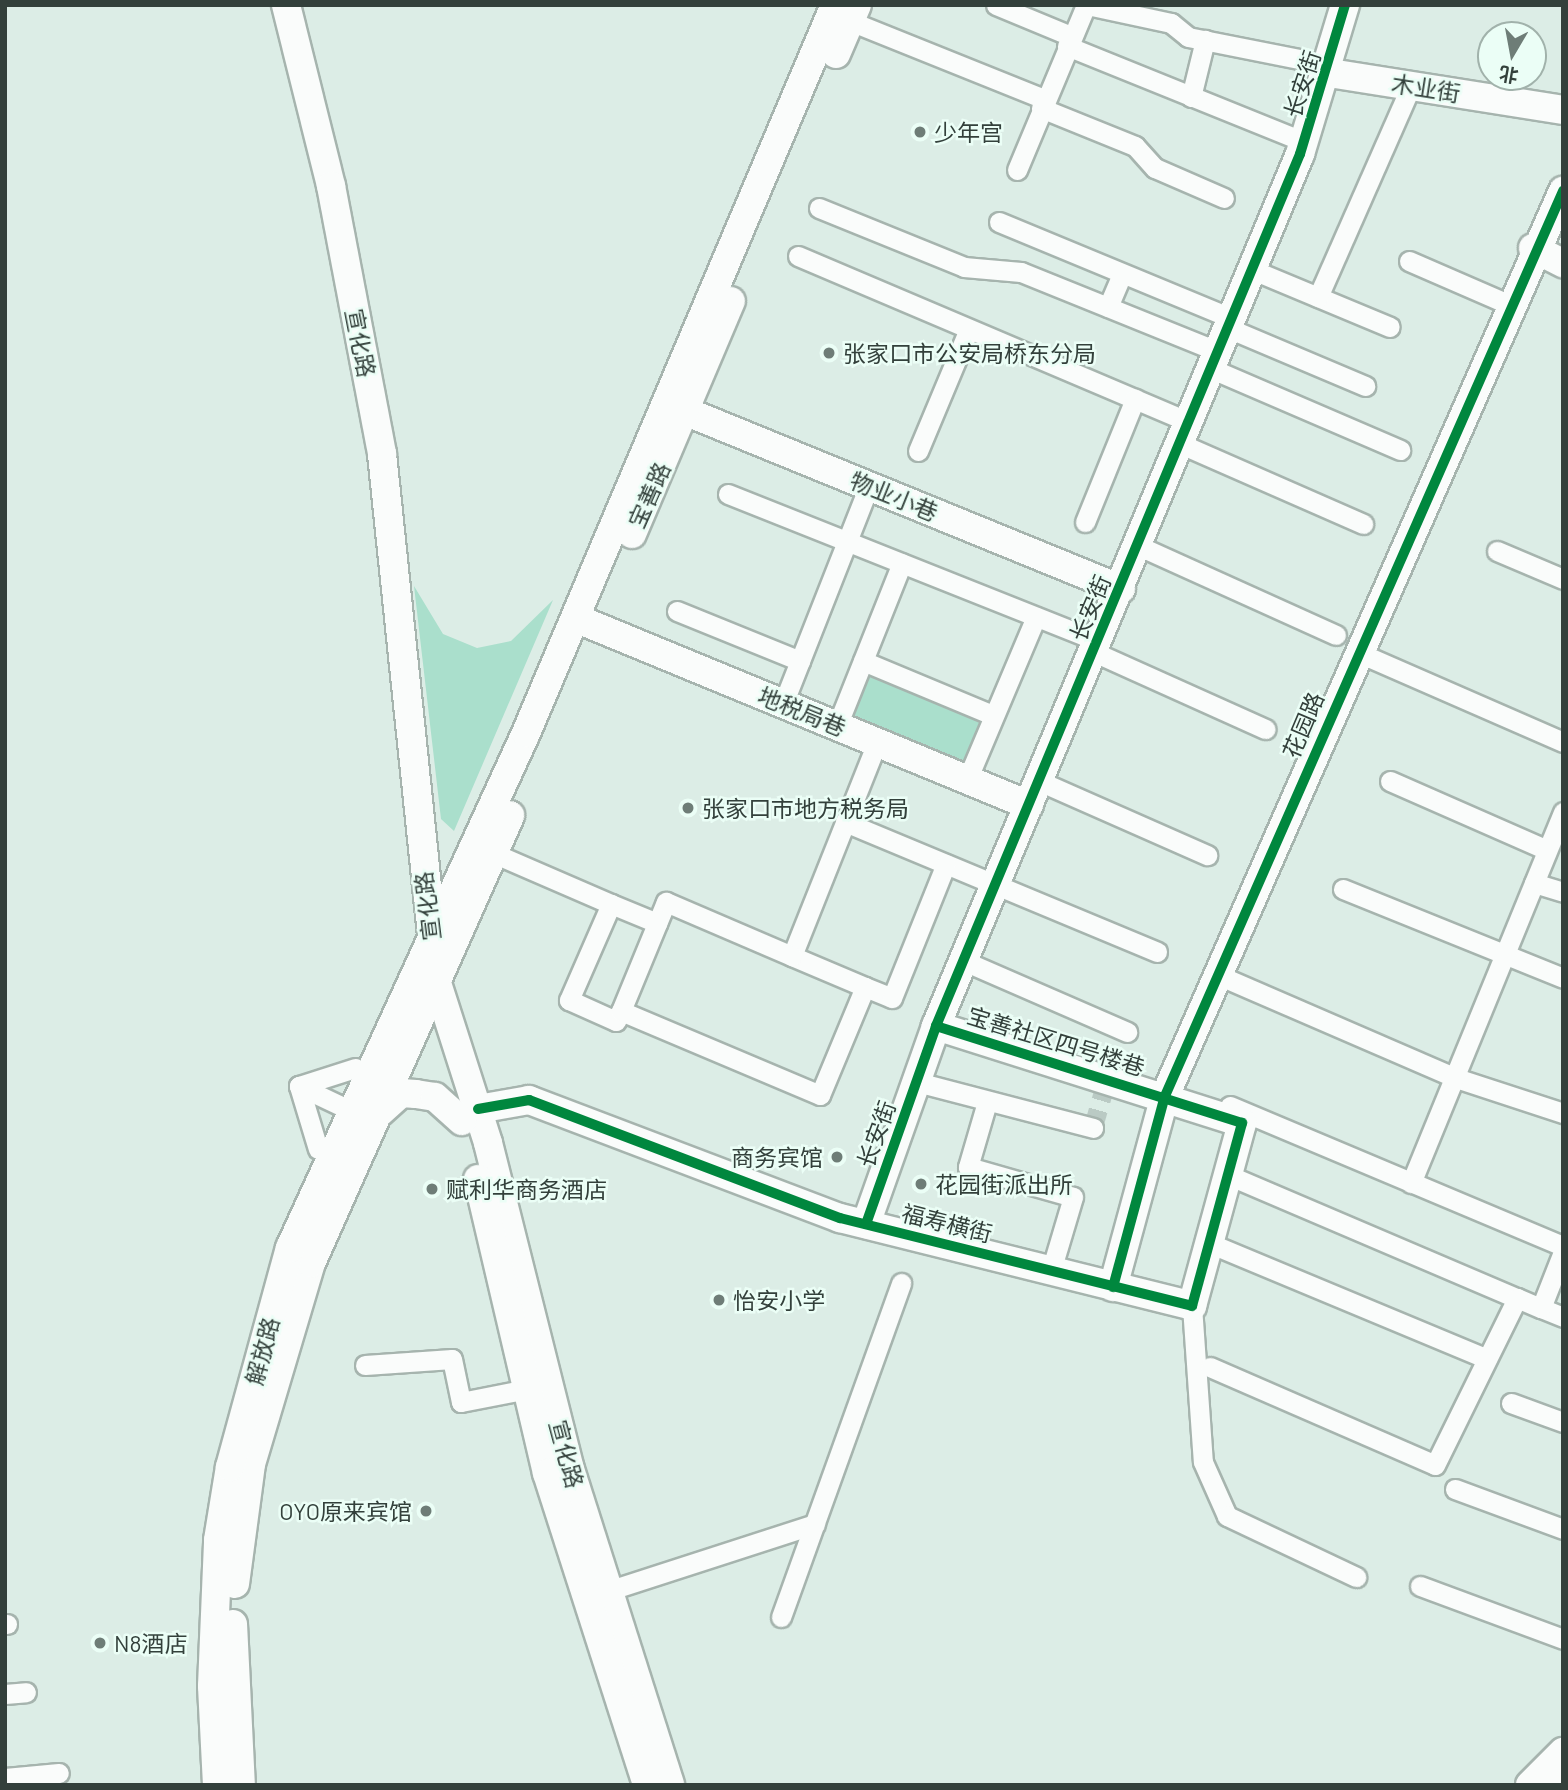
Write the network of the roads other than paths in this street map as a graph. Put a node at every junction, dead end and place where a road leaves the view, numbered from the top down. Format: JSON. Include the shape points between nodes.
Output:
{"nodes":[{"id":1,"x":267,"y":5,"type":"edge"},
{"id":2,"x":286,"y":5,"type":"edge"},
{"id":3,"x":996,"y":5,"type":"edge"},
{"id":4,"x":1087,"y":5,"type":"edge"},
{"id":5,"x":1345,"y":5,"type":"edge"},
{"id":6,"x":844,"y":11,"type":"edge"},
{"id":7,"x":1205,"y":40,"type":"junction"},
{"id":8,"x":1069,"y":41,"type":"junction"},
{"id":9,"x":1322,"y":67,"type":"junction"},
{"id":10,"x":1412,"y":86,"type":"junction"},
{"id":11,"x":1191,"y":97,"type":"junction"},
{"id":12,"x":1042,"y":103,"type":"junction"},
{"id":13,"x":1563,"y":110,"type":"edge"},
{"id":14,"x":1305,"y":142,"type":"junction"},
{"id":15,"x":1017,"y":170,"type":"dead end"},
{"id":16,"x":1563,"y":191,"type":"edge"},
{"id":17,"x":1224,"y":198,"type":"dead end"},
{"id":18,"x":819,"y":208,"type":"dead end"},
{"id":19,"x":999,"y":222,"type":"dead end"},
{"id":20,"x":1532,"y":248,"type":"junction"},
{"id":21,"x":798,"y":256,"type":"dead end"},
{"id":22,"x":1409,"y":261,"type":"dead end"},
{"id":23,"x":1563,"y":263,"type":"edge"},
{"id":24,"x":1252,"y":270,"type":"junction"},
{"id":25,"x":1122,"y":274,"type":"junction"},
{"id":26,"x":1318,"y":297,"type":"junction"},
{"id":27,"x":1508,"y":304,"type":"junction"},
{"id":28,"x":1108,"y":307,"type":"junction"},
{"id":29,"x":1390,"y":327,"type":"dead end"},
{"id":30,"x":969,"y":329,"type":"junction"},
{"id":31,"x":1220,"y":341,"type":"junction"},
{"id":32,"x":1366,"y":386,"type":"dead end"},
{"id":33,"x":1135,"y":399,"type":"junction"},
{"id":34,"x":676,"y":408,"type":"junction"},
{"id":35,"x":1185,"y":433,"type":"junction"},
{"id":36,"x":1399,"y":450,"type":"dead end"},
{"id":37,"x":918,"y":451,"type":"dead end"},
{"id":38,"x":869,"y":486,"type":"junction"},
{"id":39,"x":728,"y":494,"type":"dead end"},
{"id":40,"x":1085,"y":522,"type":"dead end"},
{"id":41,"x":1363,"y":524,"type":"dead end"},
{"id":42,"x":847,"y":542,"type":"junction"},
{"id":43,"x":1139,"y":546,"type":"junction"},
{"id":44,"x":1497,"y":551,"type":"dead end"},
{"id":45,"x":902,"y":563,"type":"junction"},
{"id":46,"x":1563,"y":579,"type":"edge"},
{"id":47,"x":1121,"y":589,"type":"junction"},
{"id":48,"x":677,"y":611,"type":"dead end"},
{"id":49,"x":1036,"y":617,"type":"junction"},
{"id":50,"x":583,"y":621,"type":"junction"},
{"id":51,"x":1347,"y":643,"type":"junction"},
{"id":52,"x":1097,"y":647,"type":"junction"},
{"id":53,"x":863,"y":661,"type":"junction"},
{"id":54,"x":800,"y":662,"type":"junction"},
{"id":55,"x":783,"y":704,"type":"junction"},
{"id":56,"x":993,"y":715,"type":"junction"},
{"id":57,"x":836,"y":726,"type":"junction"},
{"id":58,"x":1265,"y":729,"type":"dead end"},
{"id":59,"x":1563,"y":742,"type":"edge"},
{"id":60,"x":877,"y":743,"type":"junction"},
{"id":61,"x":967,"y":780,"type":"junction"},
{"id":62,"x":1390,"y":781,"type":"dead end"},
{"id":63,"x":1034,"y":793,"type":"junction"},
{"id":64,"x":1563,"y":811,"type":"edge"},
{"id":65,"x":845,"y":822,"type":"junction"},
{"id":66,"x":418,"y":830,"type":"junction"},
{"id":67,"x":485,"y":847,"type":"junction"},
{"id":68,"x":1547,"y":850,"type":"junction"},
{"id":69,"x":1207,"y":855,"type":"dead end"},
{"id":70,"x":946,"y":864,"type":"junction"},
{"id":71,"x":1534,"y":883,"type":"junction"},
{"id":72,"x":996,"y":884,"type":"junction"},
{"id":73,"x":1343,"y":888,"type":"dead end"},
{"id":74,"x":1563,"y":892,"type":"edge"},
{"id":75,"x":611,"y":904,"type":"junction"},
{"id":76,"x":657,"y":923,"type":"junction"},
{"id":77,"x":431,"y":947,"type":"junction"},
{"id":78,"x":1157,"y":952,"type":"dead end"},
{"id":79,"x":792,"y":956,"type":"junction"},
{"id":80,"x":1504,"y":959,"type":"junction"},
{"id":81,"x":964,"y":961,"type":"junction"},
{"id":82,"x":1218,"y":975,"type":"junction"},
{"id":83,"x":427,"y":978,"type":"junction"},
{"id":84,"x":1563,"y":978,"type":"edge"},
{"id":85,"x":865,"y":987,"type":"junction"},
{"id":86,"x":426,"y":1010,"type":"junction"},
{"id":87,"x":621,"y":1011,"type":"junction"},
{"id":88,"x":936,"y":1026,"type":"junction"},
{"id":89,"x":1127,"y":1032,"type":"dead end"},
{"id":90,"x":355,"y":1068,"type":"dead end"},
{"id":91,"x":1456,"y":1078,"type":"junction"},
{"id":92,"x":917,"y":1082,"type":"junction"},
{"id":93,"x":299,"y":1086,"type":"junction"},
{"id":94,"x":1165,"y":1096,"type":"junction"},
{"id":95,"x":987,"y":1102,"type":"junction"},
{"id":96,"x":365,"y":1112,"type":"junction"},
{"id":97,"x":1234,"y":1113,"type":"junction"},
{"id":98,"x":1563,"y":1113,"type":"edge"},
{"id":99,"x":470,"y":1115,"type":"junction"},
{"id":100,"x":1093,"y":1128,"type":"dead end"},
{"id":101,"x":318,"y":1149,"type":"dead end"},
{"id":102,"x":1228,"y":1175,"type":"junction"},
{"id":103,"x":1411,"y":1183,"type":"junction"},
{"id":104,"x":866,"y":1224,"type":"junction"},
{"id":105,"x":1209,"y":1243,"type":"junction"},
{"id":106,"x":1563,"y":1246,"type":"edge"},
{"id":107,"x":1563,"y":1252,"type":"edge"},
{"id":108,"x":1051,"y":1271,"type":"junction"},
{"id":109,"x":901,"y":1283,"type":"dead end"},
{"id":110,"x":1113,"y":1287,"type":"junction"},
{"id":111,"x":1517,"y":1298,"type":"junction"},
{"id":112,"x":1192,"y":1306,"type":"junction"},
{"id":113,"x":1541,"y":1308,"type":"junction"},
{"id":114,"x":1563,"y":1317,"type":"edge"},
{"id":115,"x":1487,"y":1359,"type":"junction"},
{"id":116,"x":365,"y":1366,"type":"dead end"},
{"id":117,"x":1210,"y":1367,"type":"dead end"},
{"id":118,"x":527,"y":1389,"type":"junction"},
{"id":119,"x":1511,"y":1403,"type":"dead end"},
{"id":120,"x":546,"y":1422,"type":"junction"},
{"id":121,"x":1563,"y":1422,"type":"edge"},
{"id":122,"x":1455,"y":1489,"type":"dead end"},
{"id":123,"x":815,"y":1524,"type":"junction"},
{"id":124,"x":1563,"y":1529,"type":"edge"},
{"id":125,"x":1356,"y":1577,"type":"dead end"},
{"id":126,"x":1420,"y":1586,"type":"dead end"},
{"id":127,"x":598,"y":1594,"type":"junction"},
{"id":128,"x":781,"y":1617,"type":"dead end"},
{"id":129,"x":1563,"y":1639,"type":"edge"},
{"id":130,"x":26,"y":1692,"type":"dead end"},
{"id":131,"x":5,"y":1694,"type":"edge"},
{"id":132,"x":1563,"y":1752,"type":"edge"},
{"id":133,"x":60,"y":1773,"type":"dead end"},
{"id":134,"x":5,"y":1778,"type":"edge"},
{"id":135,"x":217,"y":1785,"type":"edge"},
{"id":136,"x":241,"y":1785,"type":"edge"},
{"id":137,"x":647,"y":1785,"type":"edge"},
{"id":138,"x":670,"y":1785,"type":"edge"},
{"id":139,"x":1530,"y":1785,"type":"edge"}],
"edges":[{"from":1,"to":83,"type":"main road","name":"宣化路","via":[[315,186],[365,456]]},
{"from":2,"to":66,"type":"main road","name":"宣化路","via":[[331,186],[382,454]]},
{"from":3,"to":8,"type":"street"},
{"from":4,"to":7,"type":"street","via":[[1171,23]]},
{"from":4,"to":8,"type":"street"},
{"from":5,"to":9,"type":"main road","name":"长安街"},
{"from":6,"to":12,"type":"street"},
{"from":6,"to":34,"type":"main road","name":"宝善路"},
{"from":7,"to":9,"type":"street"},
{"from":7,"to":11,"type":"street"},
{"from":8,"to":11,"type":"street"},
{"from":8,"to":12,"type":"street"},
{"from":9,"to":10,"type":"main road","name":"木业街"},
{"from":9,"to":14,"type":"main road","name":"长安街"},
{"from":10,"to":13,"type":"main road","name":"木业街"},
{"from":10,"to":26,"type":"street"},
{"from":11,"to":14,"type":"street"},
{"from":12,"to":15,"type":"street"},
{"from":12,"to":17,"type":"street","via":[[1135,146],[1155,168]]},
{"from":14,"to":24,"type":"main road","name":"长安街"},
{"from":16,"to":20,"type":"main road","name":"花园路"},
{"from":18,"to":28,"type":"street","via":[[964,267],[1021,272]]},
{"from":19,"to":25,"type":"street"},
{"from":20,"to":23,"type":"main road"},
{"from":20,"to":27,"type":"main road","name":"花园路"},
{"from":21,"to":30,"type":"street"},
{"from":22,"to":27,"type":"street"},
{"from":24,"to":26,"type":"street"},
{"from":24,"to":31,"type":"main road","name":"长安街"},
{"from":25,"to":28,"type":"street"},
{"from":25,"to":31,"type":"street"},
{"from":26,"to":29,"type":"street"},
{"from":27,"to":51,"type":"main road","name":"花园路"},
{"from":28,"to":31,"type":"street"},
{"from":30,"to":33,"type":"street"},
{"from":30,"to":37,"type":"street"},
{"from":31,"to":32,"type":"street"},
{"from":31,"to":35,"type":"main road","name":"长安街"},
{"from":31,"to":36,"type":"street"},
{"from":33,"to":35,"type":"street"},
{"from":33,"to":40,"type":"street"},
{"from":34,"to":38,"type":"main road","name":"物业小巷"},
{"from":34,"to":50,"type":"main road","name":"宝善路"},
{"from":35,"to":41,"type":"street"},
{"from":35,"to":43,"type":"main road","name":"长安街"},
{"from":38,"to":42,"type":"street"},
{"from":38,"to":47,"type":"main road","name":"物业小巷"},
{"from":39,"to":42,"type":"street"},
{"from":42,"to":45,"type":"street"},
{"from":42,"to":54,"type":"street"},
{"from":43,"to":47,"type":"main road","name":"长安街"},
{"from":43,"to":51,"type":"street"},
{"from":44,"to":46,"type":"street"},
{"from":45,"to":49,"type":"street"},
{"from":45,"to":53,"type":"street"},
{"from":47,"to":52,"type":"main road","name":"长安街"},
{"from":48,"to":54,"type":"street"},
{"from":49,"to":52,"type":"street"},
{"from":49,"to":56,"type":"street"},
{"from":50,"to":55,"type":"main road","name":"地税局巷"},
{"from":50,"to":67,"type":"main road","name":"宝善路"},
{"from":51,"to":59,"type":"street"},
{"from":51,"to":82,"type":"main road","name":"花园路"},
{"from":52,"to":58,"type":"street"},
{"from":52,"to":63,"type":"main road","name":"长安街"},
{"from":53,"to":56,"type":"street"},
{"from":53,"to":57,"type":"street"},
{"from":54,"to":55,"type":"street"},
{"from":55,"to":57,"type":"main road","name":"地税局巷"},
{"from":56,"to":61,"type":"street"},
{"from":57,"to":60,"type":"main road","name":"地税局巷"},
{"from":60,"to":61,"type":"main road","name":"地税局巷"},
{"from":60,"to":65,"type":"street"},
{"from":61,"to":63,"type":"main road","name":"地税局巷"},
{"from":62,"to":68,"type":"street"},
{"from":63,"to":69,"type":"street"},
{"from":63,"to":72,"type":"main road","name":"长安街"},
{"from":64,"to":68,"type":"street"},
{"from":65,"to":70,"type":"street"},
{"from":65,"to":79,"type":"street"},
{"from":66,"to":67,"type":"main road","via":[[440,857],[458,857]]},
{"from":66,"to":77,"type":"main road","name":"宣化路"},
{"from":67,"to":75,"type":"street"},
{"from":67,"to":77,"type":"main road","name":"宝善路"},
{"from":67,"to":83,"type":"main road","name":"宝善路"},
{"from":68,"to":71,"type":"street"},
{"from":70,"to":72,"type":"street"},
{"from":70,"to":85,"type":"street","via":[[892,998]]},
{"from":71,"to":74,"type":"street"},
{"from":71,"to":80,"type":"street"},
{"from":72,"to":78,"type":"street"},
{"from":72,"to":81,"type":"main road","name":"长安街"},
{"from":73,"to":80,"type":"street"},
{"from":75,"to":76,"type":"street"},
{"from":75,"to":87,"type":"street","via":[[569,1000],[616,1021]]},
{"from":76,"to":79,"type":"street","via":[[666,902]]},
{"from":76,"to":87,"type":"street"},
{"from":77,"to":83,"type":"main road","name":"宣化路"},
{"from":79,"to":85,"type":"street"},
{"from":80,"to":84,"type":"street"},
{"from":80,"to":91,"type":"street"},
{"from":81,"to":88,"type":"main road","name":"长安街"},
{"from":81,"to":89,"type":"street"},
{"from":82,"to":91,"type":"street"},
{"from":82,"to":94,"type":"main road","name":"花园路"},
{"from":83,"to":86,"type":"main road","name":"解放路"},
{"from":83,"to":96,"type":"main road","name":"解放路"},
{"from":83,"to":99,"type":"main road","name":"宣化路"},
{"from":85,"to":87,"type":"street","via":[[820,1095]]},
{"from":86,"to":96,"type":"main road","name":"解放路"},
{"from":86,"to":99,"type":"main road","name":"宣化路"},
{"from":88,"to":92,"type":"main road","name":"长安街"},
{"from":88,"to":94,"type":"main road","name":"宝善社区四号楼巷"},
{"from":90,"to":93,"type":"street"},
{"from":91,"to":98,"type":"street"},
{"from":91,"to":103,"type":"street"},
{"from":92,"to":95,"type":"street"},
{"from":92,"to":104,"type":"main road","name":"长安街"},
{"from":93,"to":96,"type":"street"},
{"from":93,"to":101,"type":"street"},
{"from":94,"to":97,"type":"main road","name":"宝善社区四号楼巷"},
{"from":94,"to":110,"type":"main road","name":"花园路"},
{"from":95,"to":100,"type":"street"},
{"from":95,"to":108,"type":"street","via":[[968,1167],[1073,1197]]},
{"from":96,"to":99,"type":"main road","via":[[401,1093],[435,1097]]},
{"from":96,"to":135,"type":"main road","name":"解放路","via":[[290,1248],[230,1466],[219,1540],[212,1664]]},
{"from":96,"to":136,"type":"main road","name":"解放路","via":[[311,1263],[251,1464],[237,1552],[232,1650]]},
{"from":97,"to":102,"type":"main road"},
{"from":97,"to":103,"type":"street"},
{"from":99,"to":104,"type":"main road","name":"福寿横街","via":[[529,1100]]},
{"from":99,"to":118,"type":"main road","name":"宣化路"},
{"from":99,"to":120,"type":"main road","name":"宣化路"},
{"from":102,"to":105,"type":"main road"},
{"from":102,"to":111,"type":"street"},
{"from":103,"to":106,"type":"street"},
{"from":104,"to":108,"type":"main road","name":"福寿横街"},
{"from":105,"to":112,"type":"main road"},
{"from":105,"to":115,"type":"street"},
{"from":107,"to":113,"type":"street"},
{"from":108,"to":110,"type":"main road","name":"福寿横街"},
{"from":109,"to":123,"type":"street"},
{"from":110,"to":112,"type":"main road","name":"福寿横街"},
{"from":111,"to":113,"type":"street"},
{"from":111,"to":115,"type":"street"},
{"from":112,"to":125,"type":"street","via":[[1203,1462],[1227,1516]]},
{"from":113,"to":114,"type":"street"},
{"from":115,"to":117,"type":"street","via":[[1435,1465]]},
{"from":116,"to":118,"type":"street","via":[[452,1359],[461,1402]]},
{"from":118,"to":120,"type":"main road","name":"宣化路"},
{"from":119,"to":121,"type":"street"},
{"from":120,"to":127,"type":"main road","name":"宣化路"},
{"from":122,"to":124,"type":"street"},
{"from":123,"to":127,"type":"street"},
{"from":123,"to":128,"type":"street"},
{"from":126,"to":129,"type":"street"},
{"from":127,"to":137,"type":"main road","name":"宣化路"},
{"from":127,"to":138,"type":"main road","name":"宣化路"},
{"from":130,"to":131,"type":"street"},
{"from":132,"to":139,"type":"main road"},
{"from":133,"to":134,"type":"street"}]}
